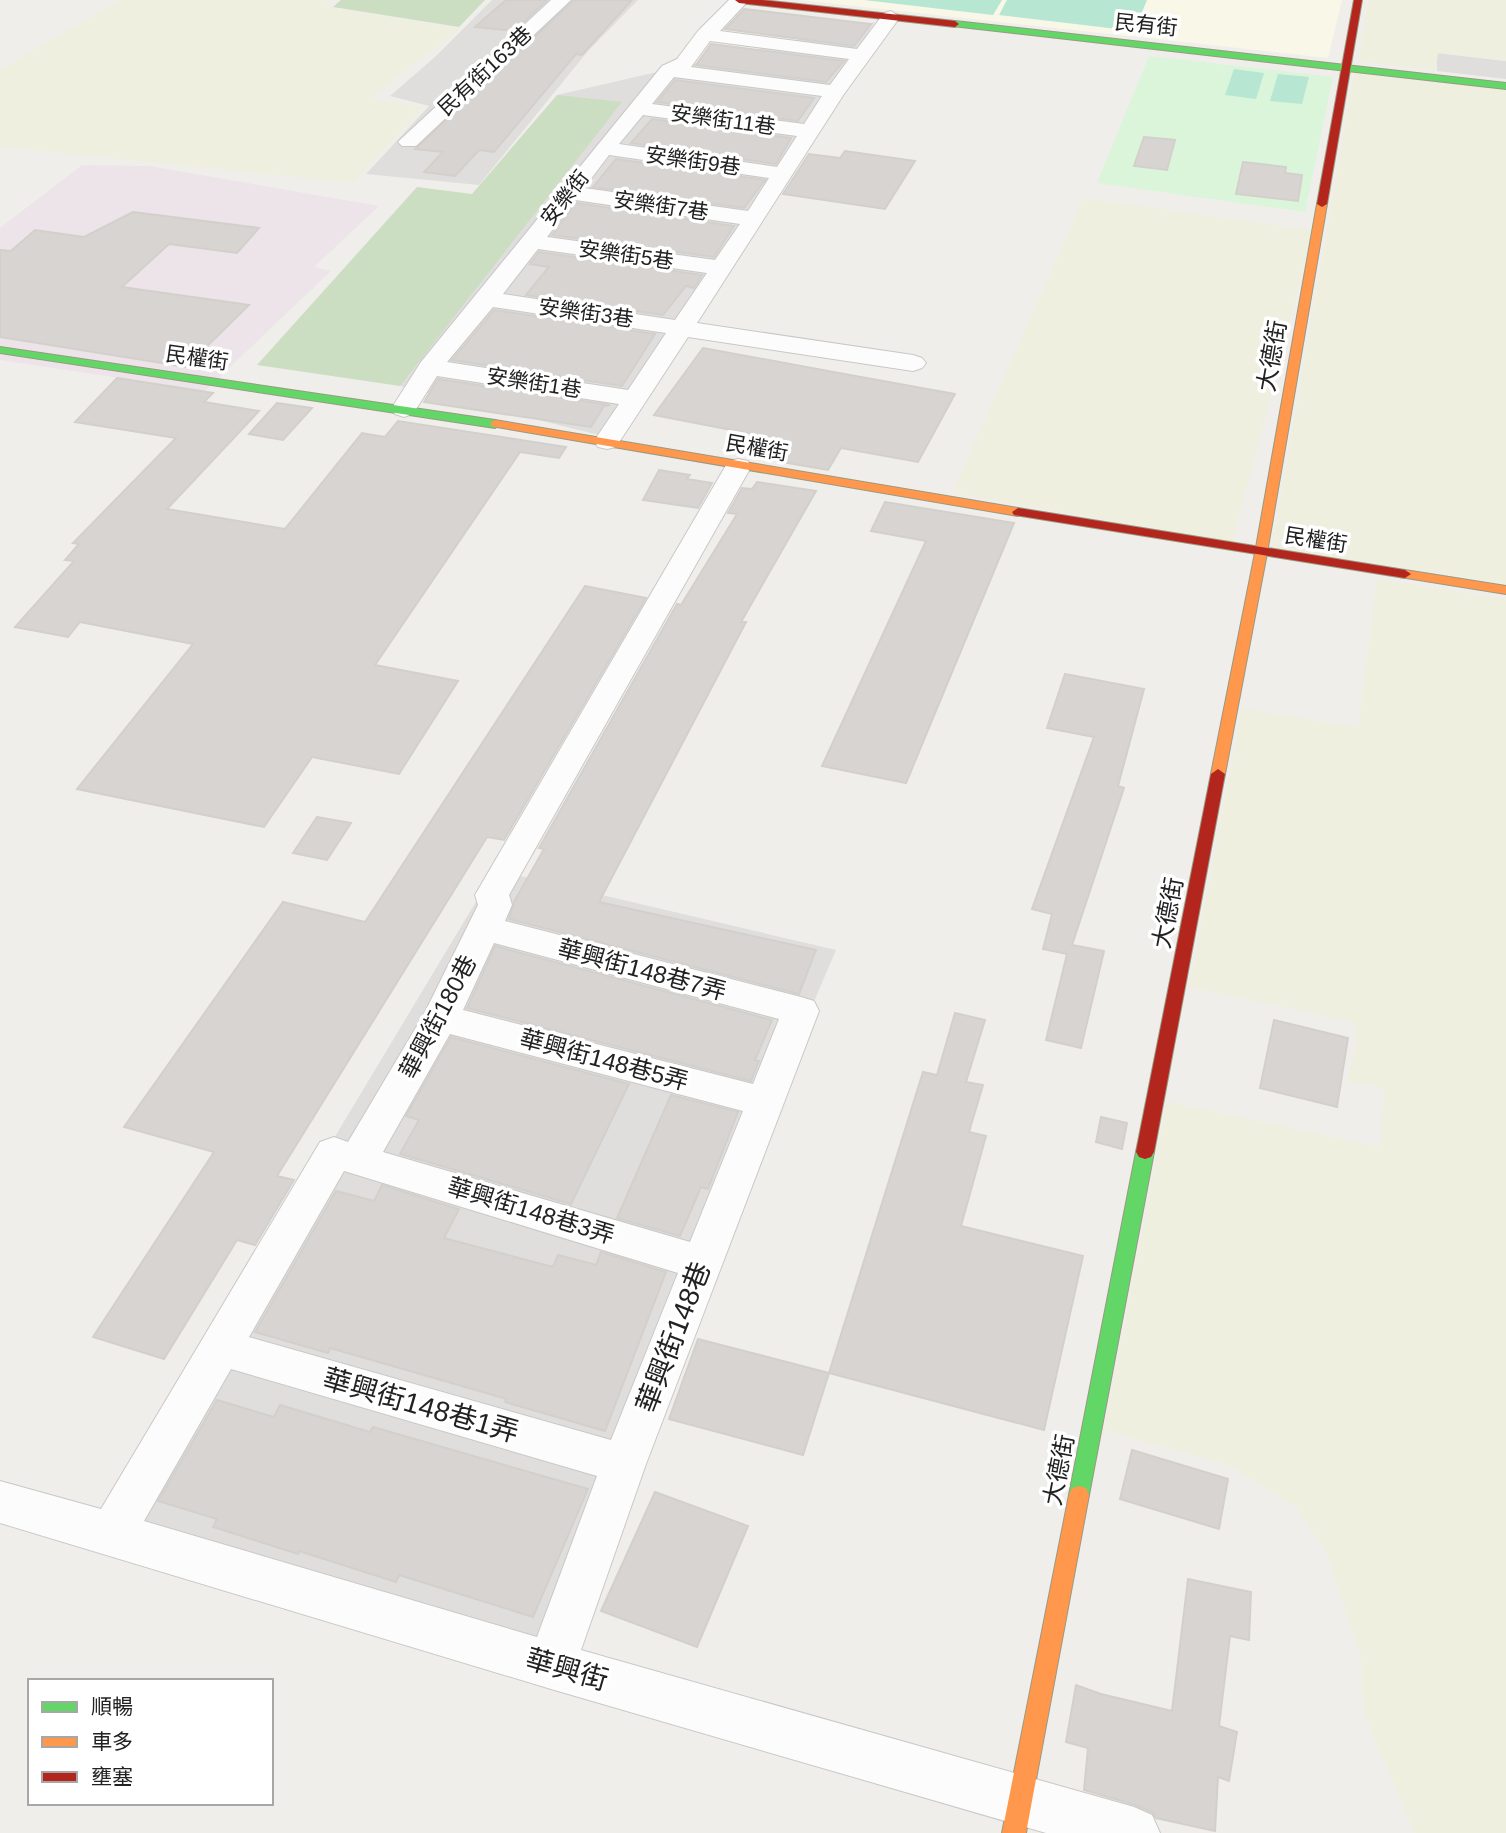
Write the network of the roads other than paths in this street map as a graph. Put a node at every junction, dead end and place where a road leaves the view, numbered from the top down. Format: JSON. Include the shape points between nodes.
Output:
{"nodes":[{"id":1,"x":562,"y":0,"type":"edge"},
{"id":2,"x":740,"y":0,"type":"edge"},
{"id":3,"x":1358,"y":0,"type":"edge"},
{"id":4,"x":891,"y":18,"type":"junction"},
{"id":5,"x":705,"y":35,"type":"junction"},
{"id":6,"x":861,"y":55,"type":"junction"},
{"id":7,"x":1345,"y":68,"type":"junction"},
{"id":8,"x":668,"y":70,"type":"junction"},
{"id":9,"x":1506,"y":86,"type":"edge"},
{"id":10,"x":835,"y":92,"type":"junction"},
{"id":11,"x":637,"y":108,"type":"junction"},
{"id":12,"x":810,"y":131,"type":"junction"},
{"id":13,"x":409,"y":142,"type":"dead end"},
{"id":14,"x":604,"y":148,"type":"junction"},
{"id":15,"x":783,"y":174,"type":"junction"},
{"id":16,"x":569,"y":193,"type":"junction"},
{"id":17,"x":754,"y":219,"type":"junction"},
{"id":18,"x":530,"y":241,"type":"junction"},
{"id":19,"x":723,"y":268,"type":"junction"},
{"id":20,"x":487,"y":299,"type":"junction"},
{"id":21,"x":684,"y":327,"type":"junction"},
{"id":22,"x":0,"y":350,"type":"edge"},
{"id":23,"x":913,"y":363,"type":"dead end"},
{"id":24,"x":430,"y":367,"type":"junction"},
{"id":25,"x":637,"y":399,"type":"junction"},
{"id":26,"x":404,"y":410,"type":"junction"},
{"id":27,"x":607,"y":441,"type":"junction"},
{"id":28,"x":738,"y":467,"type":"junction"},
{"id":29,"x":1261,"y":552,"type":"junction"},
{"id":30,"x":1506,"y":590,"type":"edge"},
{"id":31,"x":484,"y":928,"type":"junction"},
{"id":32,"x":801,"y":1012,"type":"joint"},
{"id":33,"x":441,"y":1018,"type":"junction"},
{"id":34,"x":766,"y":1102,"type":"junction"},
{"id":35,"x":358,"y":1160,"type":"junction"},
{"id":36,"x":703,"y":1263,"type":"junction"},
{"id":37,"x":219,"y":1346,"type":"junction"},
{"id":38,"x":624,"y":1464,"type":"junction"},
{"id":39,"x":0,"y":1502,"type":"edge"},
{"id":40,"x":111,"y":1533,"type":"junction"},
{"id":41,"x":551,"y":1665,"type":"junction"},
{"id":42,"x":1016,"y":1816,"type":"edge"},
{"id":43,"x":1134,"y":1833,"type":"edge"}],
"edges":[{"from":1,"to":13,"type":"street","name":"民有街163巷"},
{"from":2,"to":4,"type":"street","name":"民有街"},
{"from":2,"to":5,"type":"street","name":"安樂街"},
{"from":3,"to":7,"type":"street","name":"大德街"},
{"from":4,"to":6,"type":"street"},
{"from":4,"to":7,"type":"street","name":"民有街"},
{"from":5,"to":6,"type":"street"},
{"from":5,"to":8,"type":"street","name":"安樂街","via":[[684,63]]},
{"from":6,"to":10,"type":"street"},
{"from":7,"to":9,"type":"street","name":"民有街"},
{"from":7,"to":29,"type":"street","name":"大德街"},
{"from":8,"to":10,"type":"street"},
{"from":8,"to":11,"type":"street","name":"安樂街"},
{"from":10,"to":12,"type":"street"},
{"from":11,"to":12,"type":"street","name":"安樂街11巷"},
{"from":11,"to":14,"type":"street","name":"安樂街"},
{"from":12,"to":15,"type":"street"},
{"from":14,"to":15,"type":"street","name":"安樂街9巷"},
{"from":14,"to":16,"type":"street","name":"安樂街"},
{"from":15,"to":17,"type":"street"},
{"from":16,"to":17,"type":"street","name":"安樂街7巷"},
{"from":16,"to":18,"type":"street","name":"安樂街"},
{"from":17,"to":19,"type":"street"},
{"from":18,"to":19,"type":"street","name":"安樂街5巷"},
{"from":18,"to":20,"type":"street","name":"安樂街"},
{"from":19,"to":21,"type":"street"},
{"from":20,"to":21,"type":"street","name":"安樂街3巷"},
{"from":20,"to":24,"type":"street","name":"安樂街"},
{"from":21,"to":23,"type":"street","name":"安樂街3巷"},
{"from":21,"to":25,"type":"street"},
{"from":22,"to":26,"type":"street","name":"民權街"},
{"from":24,"to":25,"type":"street","name":"安樂街1巷"},
{"from":24,"to":26,"type":"street","name":"安樂街"},
{"from":25,"to":27,"type":"street"},
{"from":26,"to":27,"type":"street","name":"民權街"},
{"from":27,"to":28,"type":"street","name":"民權街"},
{"from":28,"to":29,"type":"street","name":"民權街"},
{"from":28,"to":31,"type":"street","name":"華興街180巷","via":[[492,895],[495,905]]},
{"from":29,"to":30,"type":"street","name":"民權街"},
{"from":29,"to":42,"type":"street","name":"大德街"},
{"from":31,"to":32,"type":"street","name":"華興街148巷7弄"},
{"from":31,"to":33,"type":"street","name":"華興街180巷"},
{"from":32,"to":34,"type":"street","name":"華興街148巷"},
{"from":33,"to":34,"type":"street","name":"華興街148巷5弄"},
{"from":33,"to":35,"type":"street","name":"華興街180巷"},
{"from":34,"to":36,"type":"street","name":"華興街148巷"},
{"from":35,"to":36,"type":"street","name":"華興街148巷3弄"},
{"from":35,"to":37,"type":"street","via":[[334,1153]]},
{"from":36,"to":38,"type":"street","name":"華興街148巷"},
{"from":37,"to":38,"type":"street","name":"華興街148巷1弄"},
{"from":37,"to":40,"type":"street"},
{"from":38,"to":41,"type":"street","name":"華興街148巷"},
{"from":39,"to":40,"type":"street","name":"華興街"},
{"from":40,"to":41,"type":"street","name":"華興街"},
{"from":41,"to":42,"type":"street","name":"華興街"},
{"from":42,"to":43,"type":"street","name":"華興街"}]}
